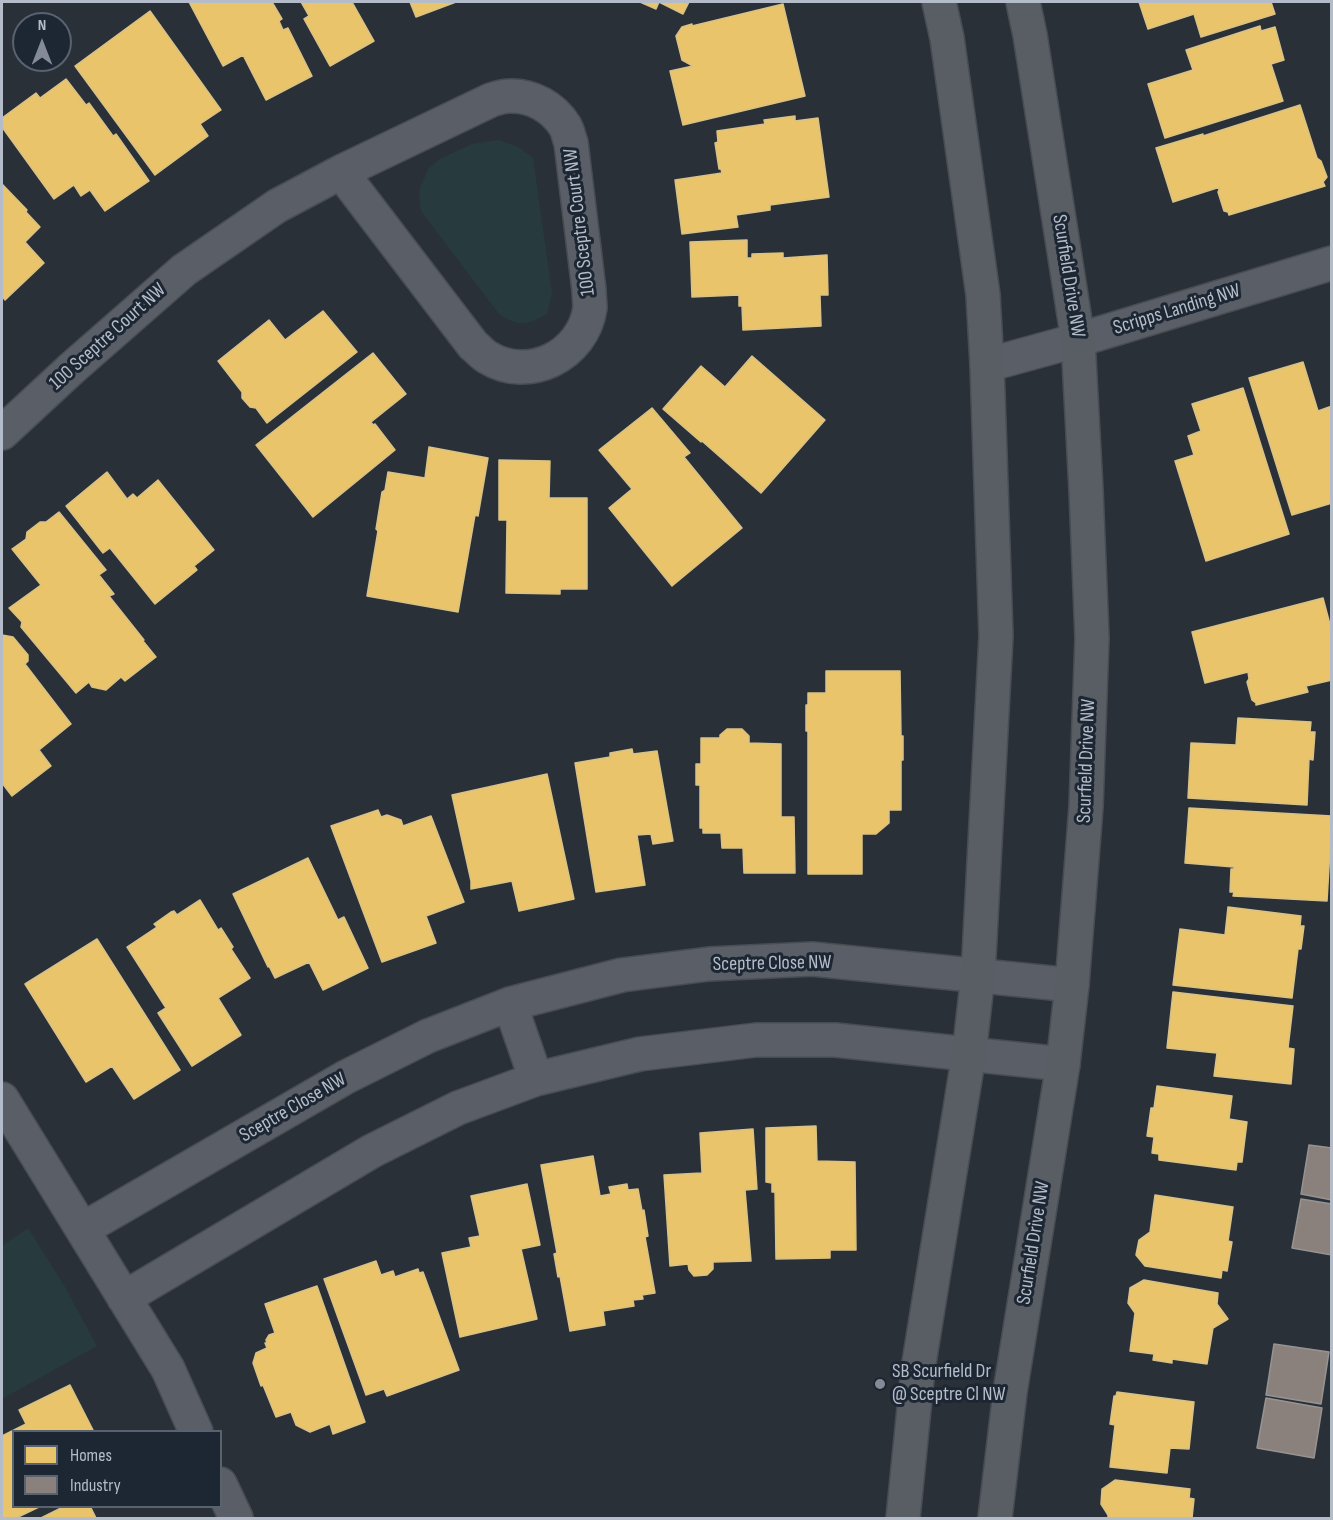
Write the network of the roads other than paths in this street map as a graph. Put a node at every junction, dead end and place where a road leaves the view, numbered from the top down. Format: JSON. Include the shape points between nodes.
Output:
{"nodes":[{"id":1,"x":939,"y":2,"type":"edge"},
{"id":2,"x":1023,"y":2,"type":"edge"},
{"id":3,"x":341,"y":172,"type":"junction"},
{"id":4,"x":1332,"y":263,"type":"edge"},
{"id":5,"x":1078,"y":340,"type":"junction"},
{"id":6,"x":987,"y":365,"type":"junction"},
{"id":7,"x":2,"y":433,"type":"edge"},
{"id":8,"x":978,"y":975,"type":"junction"},
{"id":9,"x":1072,"y":985,"type":"junction"},
{"id":10,"x":510,"y":1004,"type":"junction"},
{"id":11,"x":969,"y":1054,"type":"junction"},
{"id":12,"x":1063,"y":1064,"type":"junction"},
{"id":13,"x":536,"y":1078,"type":"junction"},
{"id":14,"x":2,"y":1099,"type":"edge"},
{"id":15,"x":83,"y":1229,"type":"junction"},
{"id":16,"x":124,"y":1298,"type":"junction"},
{"id":17,"x":196,"y":1430,"type":"edge"},
{"id":18,"x":222,"y":1488,"type":"edge"},
{"id":19,"x":236,"y":1518,"type":"edge"},
{"id":20,"x":903,"y":1518,"type":"edge"},
{"id":21,"x":995,"y":1518,"type":"edge"}],
"edges":[{"from":1,"to":6,"type":"street","via":[[983,295]]},
{"from":2,"to":5,"type":"street","name":"Scurfield Drive NW"},
{"from":3,"to":3,"type":"street","name":"100 Sceptre Court NW","via":[[473,345],[489,358],[527,367],[564,354],[577,340],[590,308],[571,143],[566,128],[544,105],[527,97],[508,95],[491,100]]},
{"from":3,"to":7,"type":"street","name":"100 Sceptre Court NW","via":[[277,206],[184,270]]},
{"from":4,"to":5,"type":"street","name":"Scripps Landing NW"},
{"from":5,"to":6,"type":"street","name":"Scripps Landing NW"},
{"from":5,"to":9,"type":"street","name":"Scurfield Drive NW","via":[[1092,638],[1086,807]]},
{"from":6,"to":8,"type":"street","via":[[996,636]]},
{"from":8,"to":9,"type":"street","name":"Sceptre Close NW"},
{"from":8,"to":10,"type":"street","name":"Sceptre Close NW","via":[[812,959],[710,964],[622,975]]},
{"from":8,"to":11,"type":"street"},
{"from":9,"to":12,"type":"street","name":"Scurfield Drive NW"},
{"from":10,"to":13,"type":"street"},
{"from":10,"to":15,"type":"street","name":"Sceptre Close NW","via":[[428,1035],[346,1077]]},
{"from":11,"to":12,"type":"street"},
{"from":11,"to":13,"type":"street","via":[[836,1040],[756,1040],[640,1054]]},
{"from":11,"to":20,"type":"street","via":[[918,1369]]},
{"from":12,"to":21,"type":"street","name":"Scurfield Drive NW","via":[[1010,1392]]},
{"from":13,"to":16,"type":"street","via":[[458,1107],[372,1150]]},
{"from":14,"to":15,"type":"street"},
{"from":15,"to":16,"type":"street"},
{"from":16,"to":17,"type":"street","via":[[168,1369]]},
{"from":18,"to":19,"type":"street"}]}
